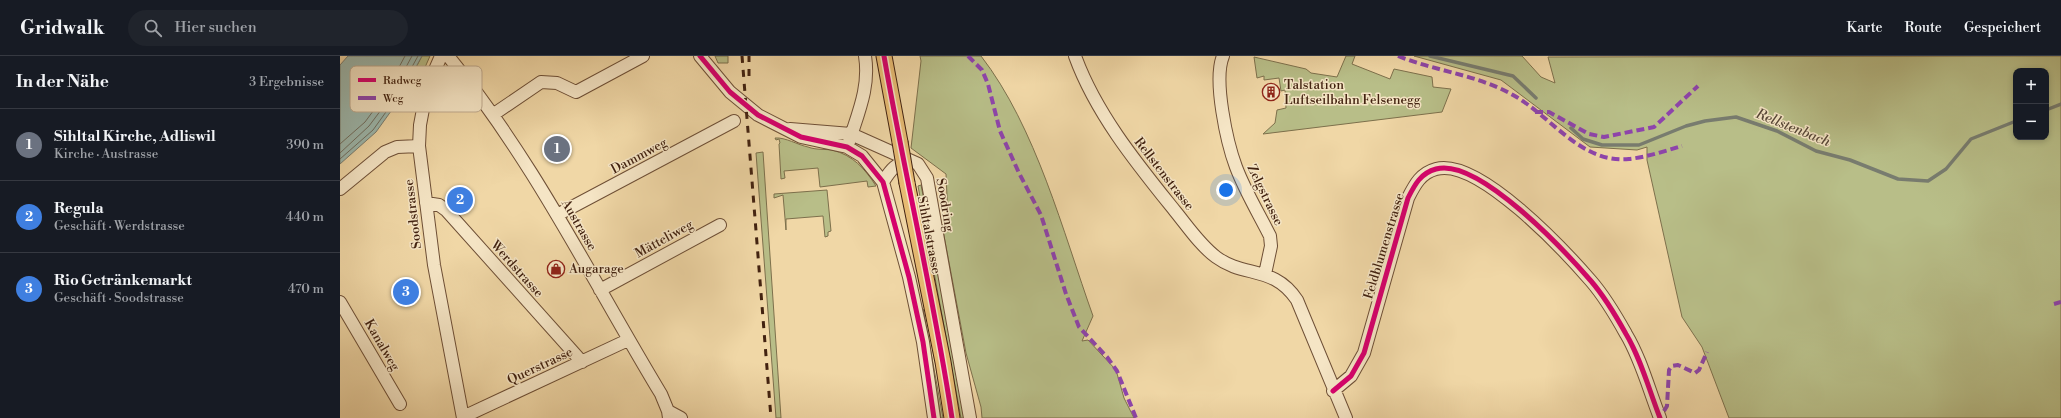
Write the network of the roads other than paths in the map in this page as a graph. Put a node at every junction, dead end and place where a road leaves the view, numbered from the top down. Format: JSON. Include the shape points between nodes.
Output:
{"nodes":[{"id":1,"x":441,"y":56,"type":"edge"},
{"id":2,"x":448,"y":56,"type":"edge"},
{"id":3,"x":643,"y":56,"type":"edge"},
{"id":4,"x":700,"y":56,"type":"edge"},
{"id":5,"x":865,"y":56,"type":"edge"},
{"id":6,"x":884,"y":56,"type":"edge"},
{"id":7,"x":1075,"y":56,"type":"edge"},
{"id":8,"x":1223,"y":56,"type":"edge"},
{"id":9,"x":437,"y":66,"type":"edge"},
{"id":10,"x":456,"y":66,"type":"edge"},
{"id":11,"x":482,"y":99,"type":"edge"},
{"id":12,"x":422,"y":112,"type":"edge"},
{"id":13,"x":494,"y":114,"type":"junction"},
{"id":14,"x":734,"y":121,"type":"dead end"},
{"id":15,"x":785,"y":129,"type":"junction"},
{"id":16,"x":851,"y":134,"type":"junction"},
{"id":17,"x":419,"y":146,"type":"junction"},
{"id":18,"x":847,"y":147,"type":"junction"},
{"id":19,"x":910,"y":161,"type":"junction"},
{"id":20,"x":883,"y":182,"type":"junction"},
{"id":21,"x":340,"y":189,"type":"edge"},
{"id":22,"x":426,"y":203,"type":"junction"},
{"id":23,"x":557,"y":215,"type":"junction"},
{"id":24,"x":720,"y":225,"type":"dead end"},
{"id":25,"x":1265,"y":274,"type":"junction"},
{"id":26,"x":600,"y":290,"type":"junction"},
{"id":27,"x":340,"y":302,"type":"edge"},
{"id":28,"x":628,"y":340,"type":"junction"},
{"id":29,"x":582,"y":362,"type":"junction"},
{"id":30,"x":1333,"y":391,"type":"junction"},
{"id":31,"x":400,"y":404,"type":"dead end"},
{"id":32,"x":669,"y":414,"type":"edge"},
{"id":33,"x":463,"y":418,"type":"edge"},
{"id":34,"x":681,"y":418,"type":"edge"},
{"id":35,"x":934,"y":418,"type":"edge"},
{"id":36,"x":952,"y":418,"type":"edge"},
{"id":37,"x":970,"y":418,"type":"edge"},
{"id":38,"x":1346,"y":418,"type":"edge"},
{"id":39,"x":1660,"y":418,"type":"edge"}],
"edges":[{"from":1,"to":9,"type":"street","name":"Soodstrasse"},
{"from":2,"to":10,"type":"street","name":"Austrasse"},
{"from":3,"to":13,"type":"street","via":[[576,92],[557,83],[541,82]]},
{"from":4,"to":15,"type":"street","via":[[720,82],[744,104],[758,115]]},
{"from":5,"to":16,"type":"street","via":[[865,91]]},
{"from":6,"to":36,"type":"main road","name":"Sihltalstrasse","bridge":true,"via":[[944,362]]},
{"from":7,"to":25,"type":"street","name":"Rellstenstrasse","via":[[1126,150],[1200,241],[1216,257]]},
{"from":8,"to":25,"type":"street","name":"Zelgstrasse","via":[[1219,75],[1228,137],[1236,167],[1270,236],[1271,246]]},
{"from":11,"to":13,"type":"street","name":"Austrasse"},
{"from":12,"to":17,"type":"street","name":"Soodstrasse"},
{"from":13,"to":23,"type":"street","name":"Austrasse"},
{"from":14,"to":23,"type":"street","name":"Dammweg"},
{"from":15,"to":16,"type":"street"},
{"from":15,"to":18,"type":"street","via":[[811,140]]},
{"from":16,"to":18,"type":"street"},
{"from":16,"to":19,"type":"street","name":"Soodring"},
{"from":17,"to":21,"type":"street","via":[[385,152]]},
{"from":17,"to":22,"type":"street","name":"Soodstrasse"},
{"from":18,"to":20,"type":"street","via":[[862,156]]},
{"from":19,"to":20,"type":"street","via":[[895,166]]},
{"from":19,"to":37,"type":"street","name":"Soodring","via":[[918,164],[927,178]]},
{"from":20,"to":35,"type":"street","via":[[909,277],[923,342]]},
{"from":22,"to":29,"type":"street","name":"Werdstrasse","via":[[439,205],[446,210]]},
{"from":22,"to":33,"type":"street","name":"Soodstrasse","via":[[434,265]]},
{"from":23,"to":26,"type":"street","name":"Austrasse"},
{"from":24,"to":26,"type":"street","name":"Mätteliweg"},
{"from":25,"to":30,"type":"street","via":[[1286,286],[1297,300]]},
{"from":26,"to":28,"type":"street","name":"Austrasse"},
{"from":27,"to":31,"type":"street","name":"Kanalweg"},
{"from":28,"to":29,"type":"street","name":"Querstrasse"},
{"from":28,"to":32,"type":"street","name":"Austrasse","via":[[661,394]]},
{"from":29,"to":33,"type":"street","name":"Querstrasse"},
{"from":30,"to":38,"type":"street"},
{"from":30,"to":39,"type":"street","name":"Feldblumenstrasse","via":[[1351,376],[1364,353],[1408,198],[1416,182],[1424,174],[1448,167],[1465,171],[1497,192],[1530,219],[1592,282],[1627,335]]},
{"from":32,"to":34,"type":"street"}]}
